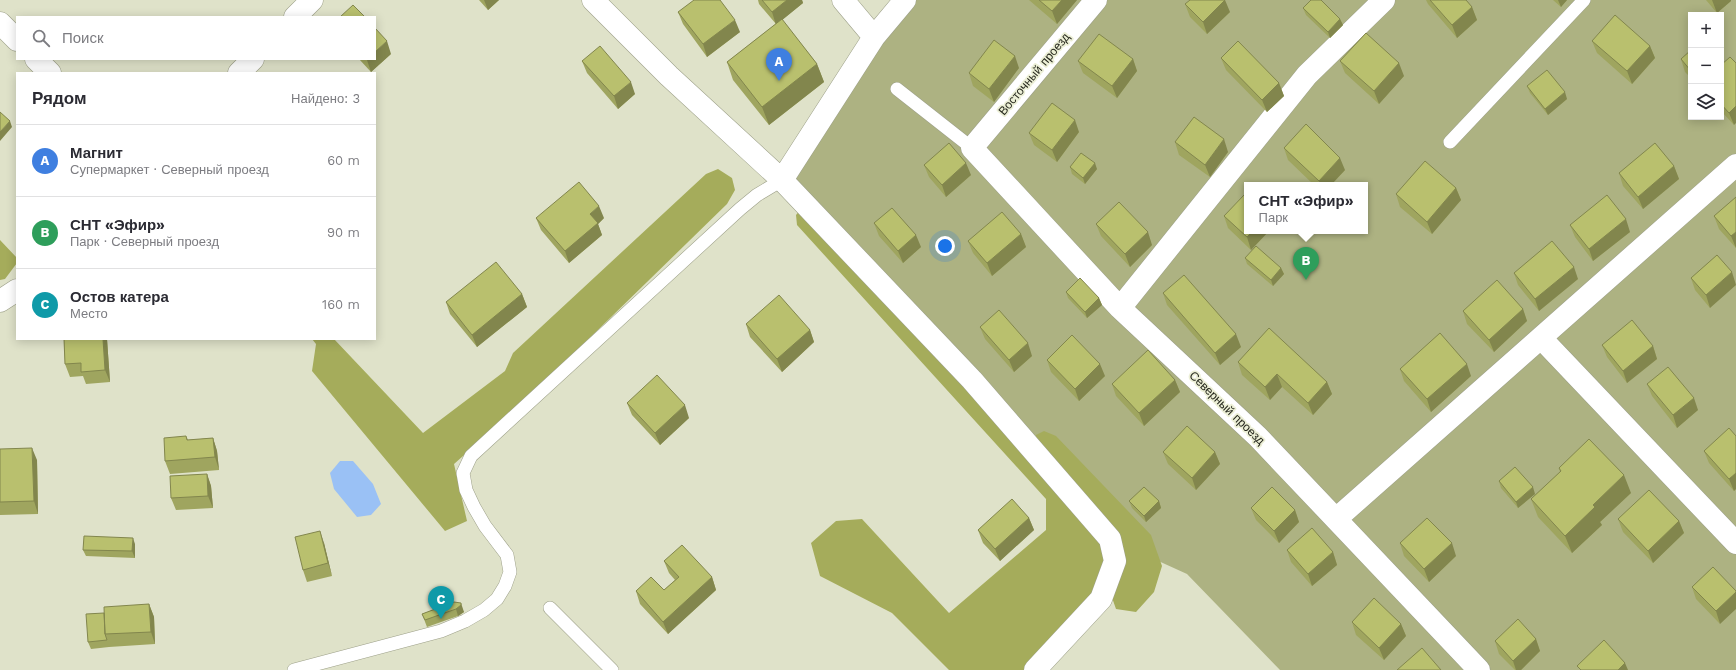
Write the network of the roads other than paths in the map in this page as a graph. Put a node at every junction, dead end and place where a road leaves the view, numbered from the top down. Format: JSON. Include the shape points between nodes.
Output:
{"nodes":[{"id":1,"x":312,"y":0,"type":"edge"},
{"id":2,"x":593,"y":0,"type":"edge"},
{"id":3,"x":843,"y":0,"type":"edge"},
{"id":4,"x":905,"y":0,"type":"edge"},
{"id":5,"x":1096,"y":0,"type":"edge"},
{"id":6,"x":1384,"y":0,"type":"edge"},
{"id":7,"x":1584,"y":0,"type":"edge"},
{"id":8,"x":296,"y":16,"type":"edge"},
{"id":9,"x":0,"y":23,"type":"edge"},
{"id":10,"x":874,"y":37,"type":"junction"},
{"id":11,"x":16,"y":39,"type":"edge"},
{"id":12,"x":37,"y":60,"type":"edge"},
{"id":13,"x":252,"y":60,"type":"edge"},
{"id":14,"x":49,"y":72,"type":"edge"},
{"id":15,"x":240,"y":72,"type":"edge"},
{"id":16,"x":897,"y":89,"type":"dead end"},
{"id":17,"x":1450,"y":142,"type":"dead end"},
{"id":18,"x":972,"y":148,"type":"junction"},
{"id":19,"x":1736,"y":165,"type":"edge"},
{"id":20,"x":782,"y":180,"type":"junction"},
{"id":21,"x":16,"y":291,"type":"edge"},
{"id":22,"x":0,"y":301,"type":"edge"},
{"id":23,"x":1120,"y":308,"type":"junction"},
{"id":24,"x":1540,"y":338,"type":"junction"},
{"id":25,"x":1336,"y":519,"type":"junction"},
{"id":26,"x":1736,"y":542,"type":"edge"},
{"id":27,"x":550,"y":608,"type":"dead end"},
{"id":28,"x":294,"y":670,"type":"edge"},
{"id":29,"x":612,"y":670,"type":"edge"},
{"id":30,"x":1035,"y":670,"type":"edge"},
{"id":31,"x":1479,"y":670,"type":"edge"}],
"edges":[{"from":1,"to":8,"type":"street"},
{"from":2,"to":20,"type":"street"},
{"from":3,"to":10,"type":"street"},
{"from":4,"to":10,"type":"street"},
{"from":5,"to":18,"type":"street","name":"Восточный проезд"},
{"from":6,"to":23,"type":"street","via":[[1307,75]]},
{"from":7,"to":17,"type":"lane"},
{"from":9,"to":11,"type":"street"},
{"from":10,"to":20,"type":"street"},
{"from":12,"to":14,"type":"street"},
{"from":13,"to":15,"type":"street"},
{"from":16,"to":18,"type":"lane"},
{"from":18,"to":23,"type":"street","name":"Северный проезд"},
{"from":19,"to":24,"type":"street"},
{"from":20,"to":28,"type":"lane","via":[[740,209],[470,456],[463,473],[466,490],[485,526],[507,555],[510,572],[497,599],[465,621],[441,631]]},
{"from":20,"to":30,"type":"street","via":[[972,380],[1110,539],[1115,561],[1101,599]]},
{"from":21,"to":22,"type":"street"},
{"from":23,"to":25,"type":"street","name":"Северный проезд","via":[[1258,438]]},
{"from":24,"to":25,"type":"street"},
{"from":24,"to":26,"type":"street"},
{"from":25,"to":31,"type":"street","name":"Северный проезд"},
{"from":27,"to":29,"type":"lane"}]}
